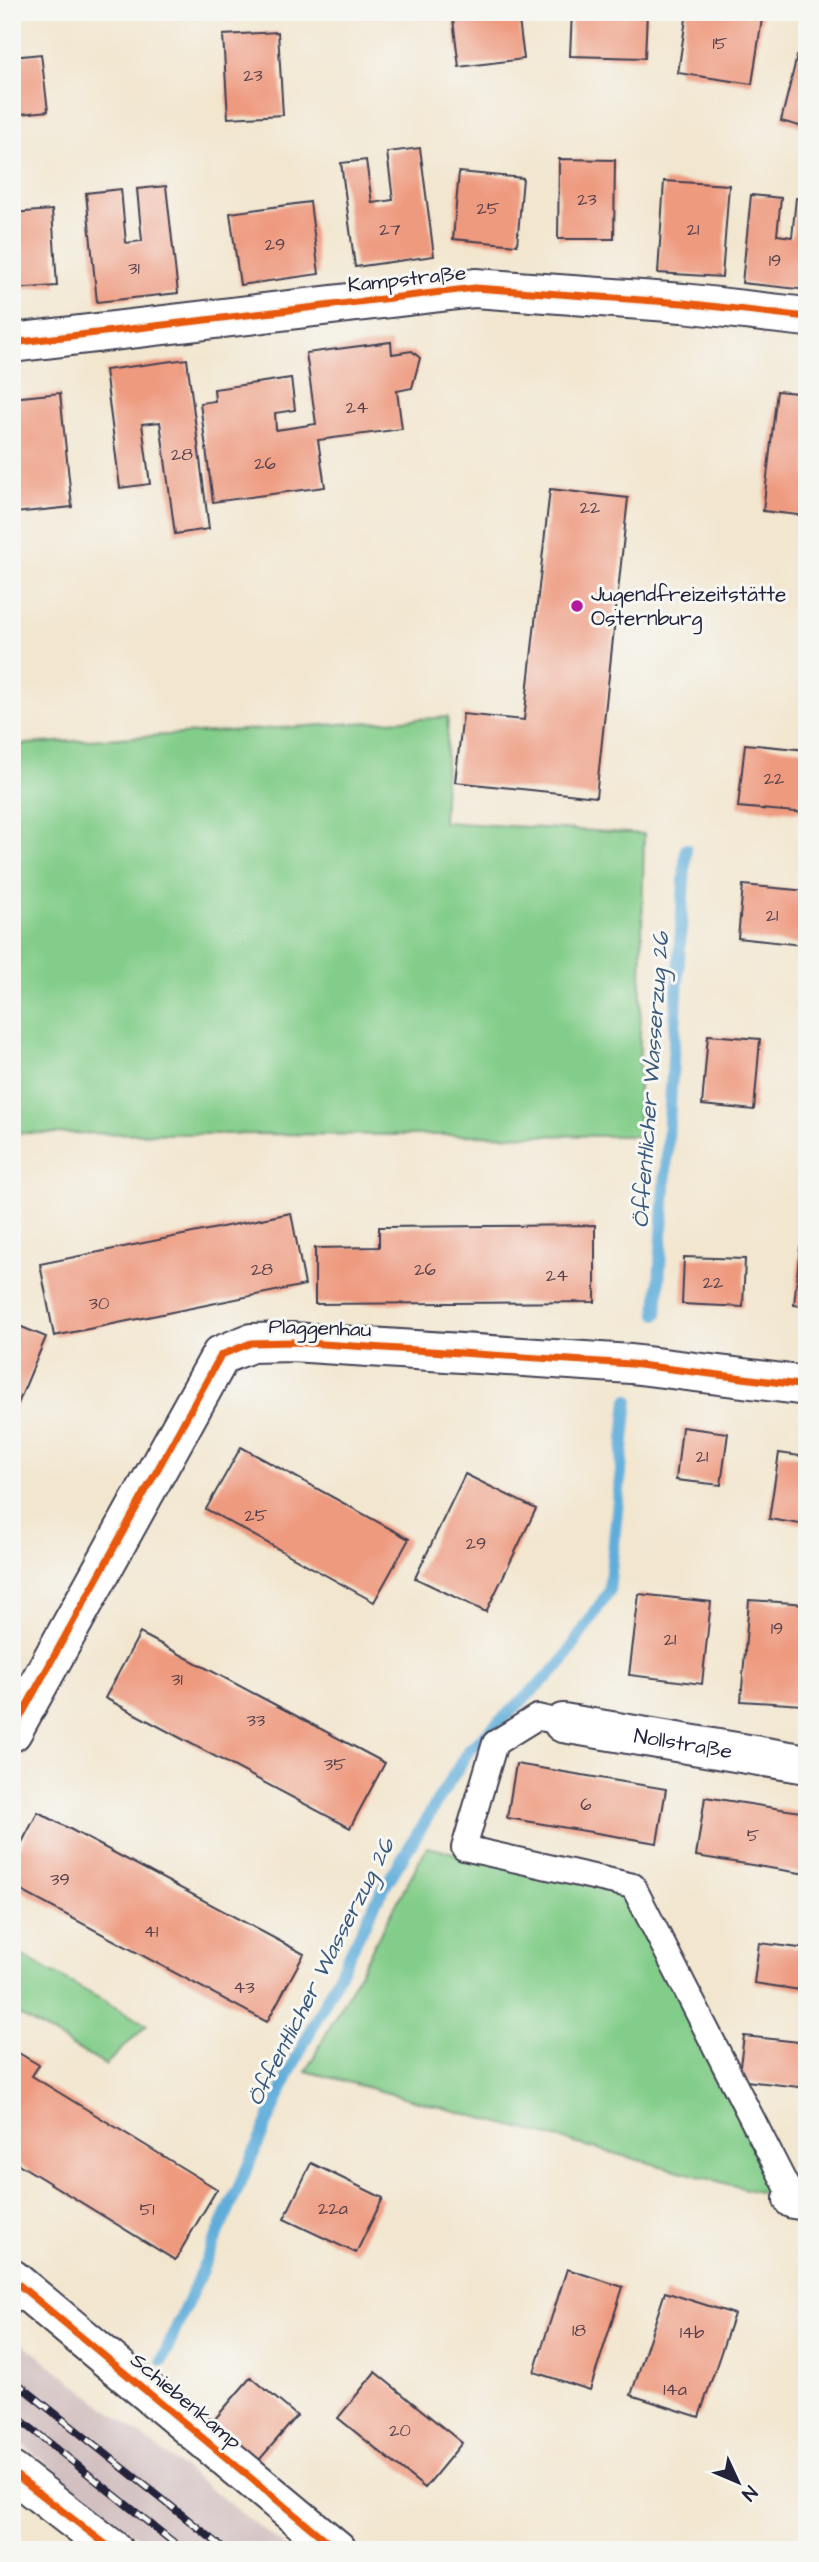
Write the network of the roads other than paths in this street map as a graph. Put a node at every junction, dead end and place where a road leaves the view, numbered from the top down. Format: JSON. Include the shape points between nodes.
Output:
{"nodes":[{"id":1,"x":807,"y":317,"type":"edge"},
{"id":2,"x":12,"y":343,"type":"edge"},
{"id":3,"x":807,"y":1386,"type":"edge"},
{"id":4,"x":563,"y":1723,"type":"joint"},
{"id":5,"x":12,"y":1732,"type":"edge"},
{"id":6,"x":807,"y":1764,"type":"edge"},
{"id":7,"x":800,"y":2200,"type":"edge"},
{"id":8,"x":12,"y":2279,"type":"edge"},
{"id":9,"x":18,"y":2486,"type":"edge"},
{"id":10,"x":113,"y":2550,"type":"edge"},
{"id":11,"x":337,"y":2550,"type":"edge"}],
"edges":[{"from":1,"to":2,"type":"street","name":"Kampstraße","via":[[475,288]]},
{"from":3,"to":5,"type":"street","name":"Plaggenhau","via":[[631,1364],[292,1342],[251,1343],[221,1355]]},
{"from":4,"to":6,"type":"street","name":"Nollstraße"},
{"from":4,"to":7,"type":"lane","via":[[537,1717],[495,1743],[464,1848],[633,1886]]},
{"from":8,"to":11,"type":"street","name":"Schiebenkamp"},
{"from":9,"to":10,"type":"street"}]}
